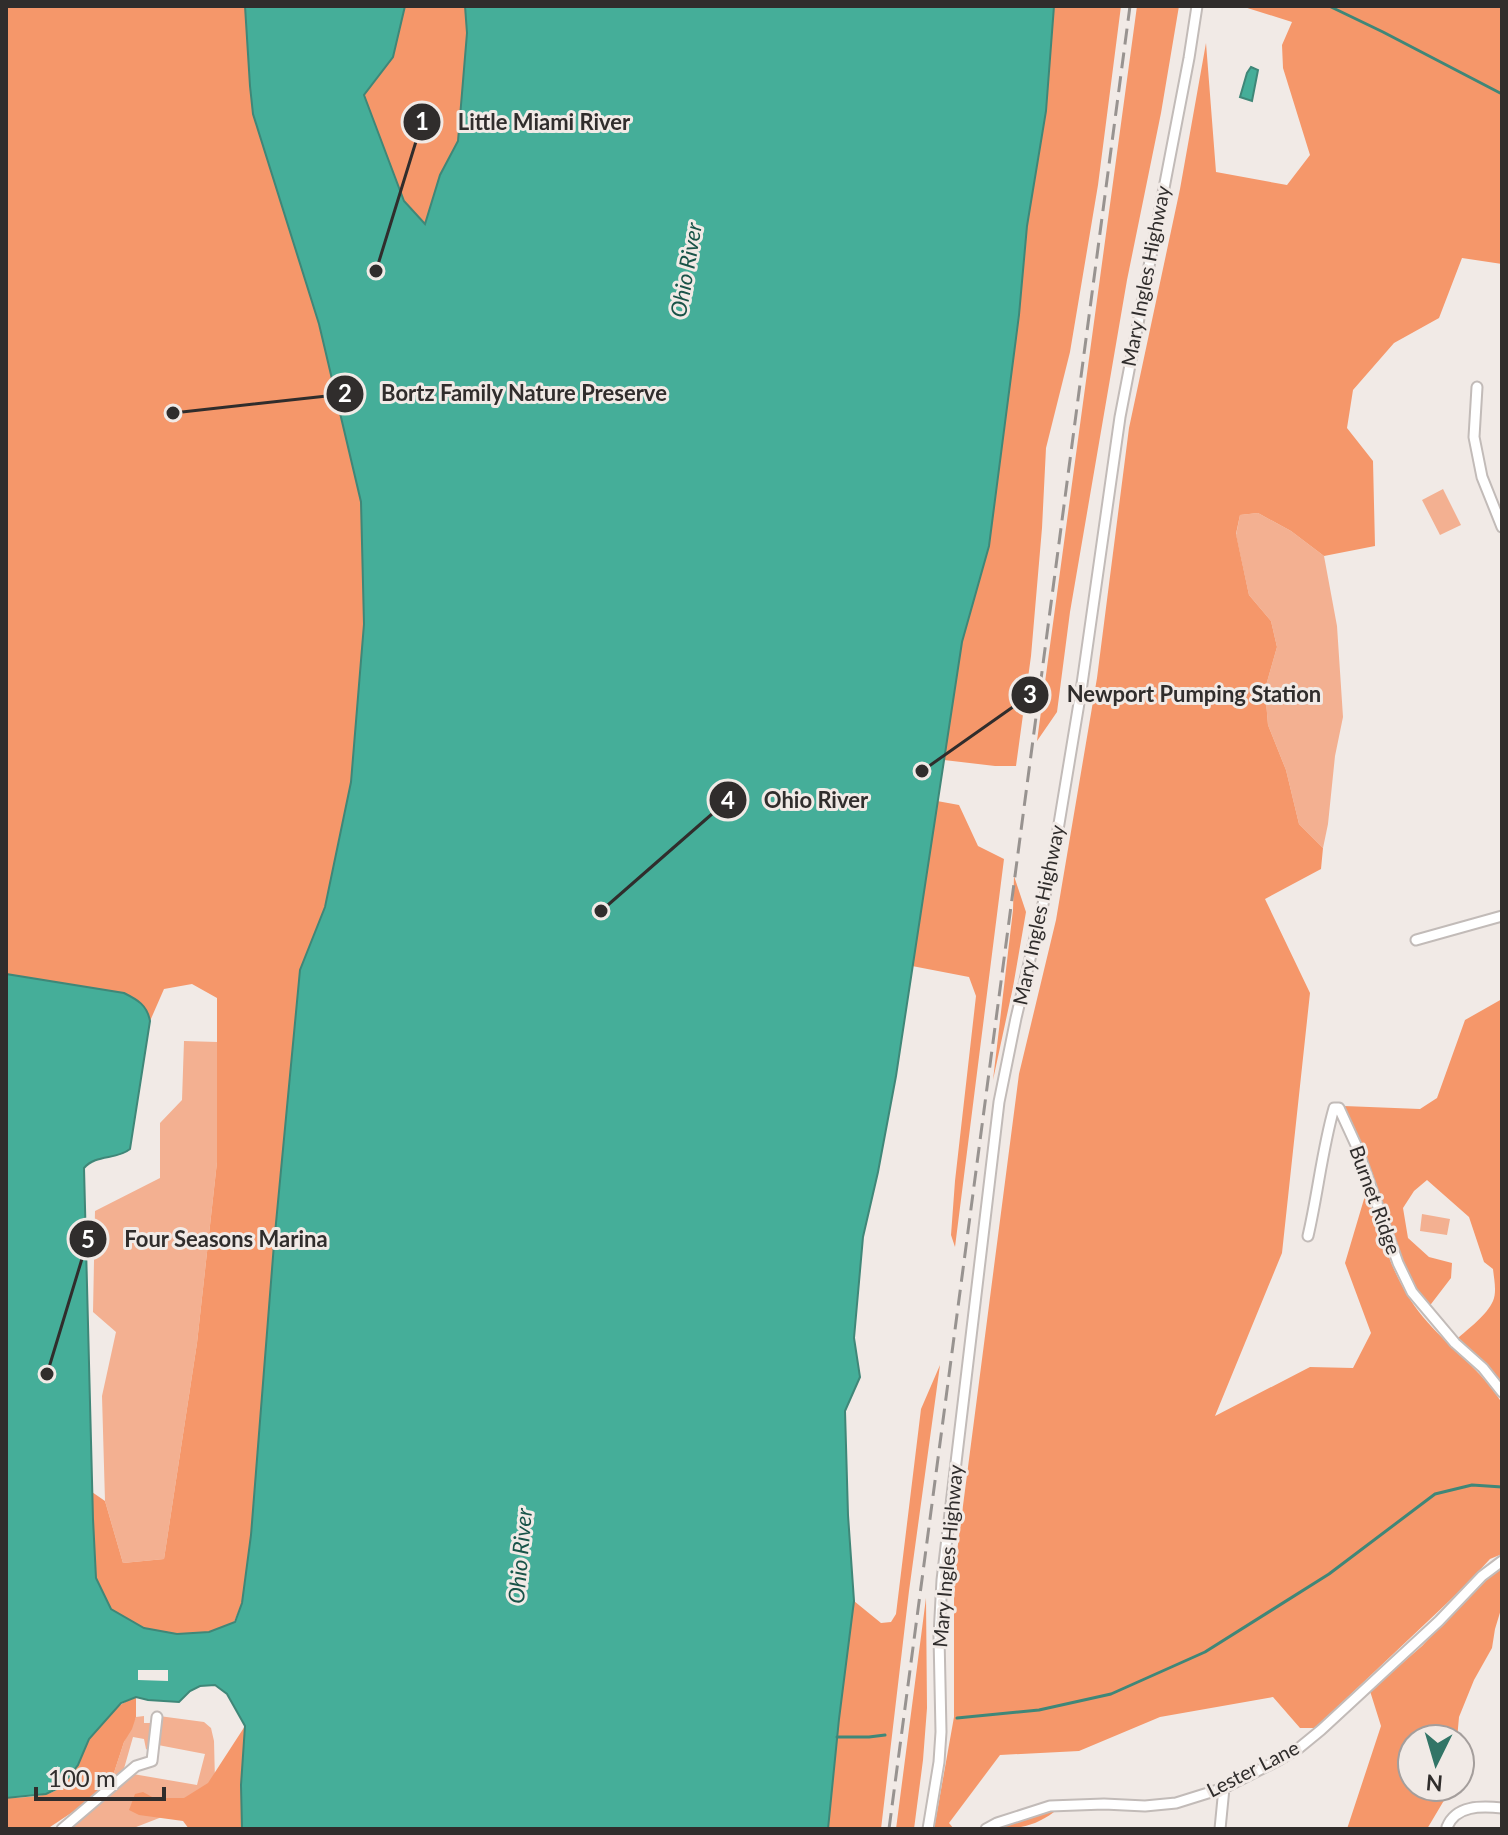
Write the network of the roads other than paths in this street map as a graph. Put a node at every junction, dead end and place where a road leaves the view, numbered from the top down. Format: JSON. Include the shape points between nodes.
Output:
{"nodes":[{"id":1,"x":1197,"y":6,"type":"edge"},
{"id":2,"x":1477,"y":387,"type":"dead end"},
{"id":3,"x":1502,"y":527,"type":"edge"},
{"id":4,"x":1502,"y":916,"type":"edge"},
{"id":5,"x":1416,"y":940,"type":"dead end"},
{"id":6,"x":1308,"y":1236,"type":"dead end"},
{"id":7,"x":1502,"y":1392,"type":"edge"},
{"id":8,"x":1502,"y":1561,"type":"edge"},
{"id":9,"x":157,"y":1717,"type":"dead end"},
{"id":10,"x":1224,"y":1788,"type":"junction"},
{"id":11,"x":1502,"y":1808,"type":"edge"},
{"id":12,"x":1447,"y":1827,"type":"edge"},
{"id":13,"x":62,"y":1829,"type":"edge"},
{"id":14,"x":928,"y":1829,"type":"edge"},
{"id":15,"x":986,"y":1829,"type":"edge"},
{"id":16,"x":1220,"y":1829,"type":"edge"}],
"edges":[{"from":1,"to":14,"type":"street","name":"Mary Ingles Highway","via":[[1120,417],[1052,866],[999,1102],[942,1580],[941,1732]]},
{"from":2,"to":3,"type":"street","via":[[1474,437],[1482,477]]},
{"from":4,"to":5,"type":"street"},
{"from":6,"to":7,"type":"street","name":"Burnet Ridge","via":[[1324,1143],[1334,1108],[1339,1108],[1412,1292]]},
{"from":8,"to":10,"type":"street","name":"Lester Lane","via":[[1306,1742]]},
{"from":9,"to":13,"type":"street","via":[[152,1761],[136,1766]]},
{"from":10,"to":15,"type":"street","name":"Lester Lane","via":[[1165,1805],[1050,1806]]},
{"from":10,"to":16,"type":"street"},
{"from":11,"to":12,"type":"street","via":[[1457,1812]]}]}
